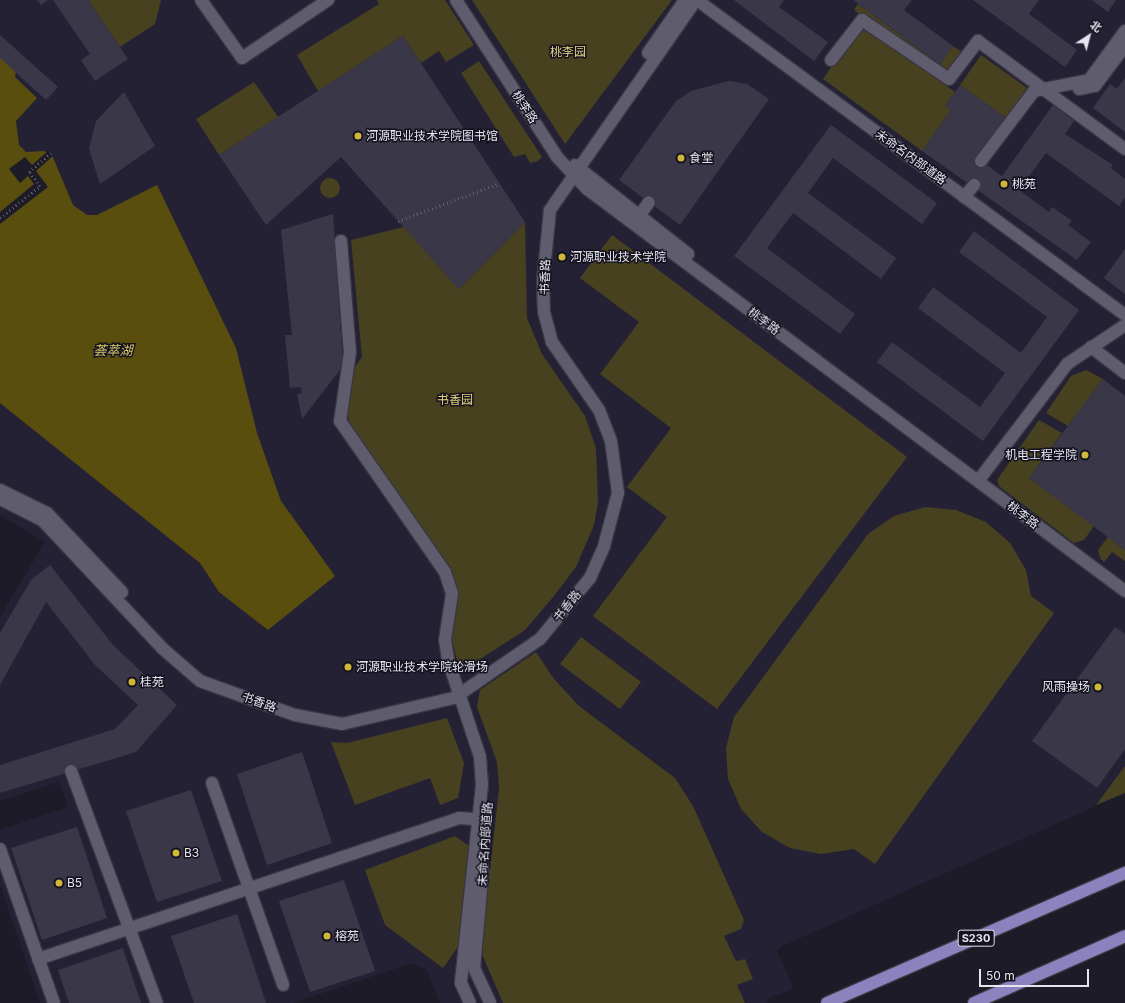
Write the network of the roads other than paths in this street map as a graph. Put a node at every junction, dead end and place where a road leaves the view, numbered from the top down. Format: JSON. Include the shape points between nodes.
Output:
{"nodes":[{"id":1,"x":201,"y":0,"type":"edge"},
{"id":2,"x":328,"y":0,"type":"edge"},
{"id":3,"x":456,"y":0,"type":"edge"},
{"id":4,"x":465,"y":0,"type":"edge"},
{"id":5,"x":685,"y":0,"type":"edge"},
{"id":6,"x":696,"y":0,"type":"edge"},
{"id":7,"x":705,"y":0,"type":"edge"},
{"id":8,"x":1125,"y":31,"type":"edge"},
{"id":9,"x":1125,"y":46,"type":"edge"},
{"id":10,"x":830,"y":60,"type":"dead end"},
{"id":11,"x":1048,"y":89,"type":"junction"},
{"id":12,"x":1125,"y":140,"type":"edge"},
{"id":13,"x":1125,"y":149,"type":"edge"},
{"id":14,"x":984,"y":164,"type":"tunnel mouth"},
{"id":15,"x":572,"y":167,"type":"junction"},
{"id":16,"x":965,"y":189,"type":"junction"},
{"id":17,"x":649,"y":202,"type":"dead end"},
{"id":18,"x":636,"y":220,"type":"junction"},
{"id":19,"x":341,"y":241,"type":"dead end"},
{"id":20,"x":1125,"y":309,"type":"edge"},
{"id":21,"x":1125,"y":315,"type":"edge"},
{"id":22,"x":1125,"y":325,"type":"edge"},
{"id":23,"x":1125,"y":332,"type":"edge"},
{"id":24,"x":1093,"y":349,"type":"junction"},
{"id":25,"x":1125,"y":373,"type":"edge"},
{"id":26,"x":982,"y":480,"type":"junction"},
{"id":27,"x":0,"y":490,"type":"edge"},
{"id":28,"x":0,"y":499,"type":"edge"},
{"id":29,"x":1125,"y":583,"type":"edge"},
{"id":30,"x":1125,"y":591,"type":"edge"},
{"id":31,"x":459,"y":689,"type":"junction"},
{"id":32,"x":71,"y":772,"type":"dead end"},
{"id":33,"x":212,"y":783,"type":"dead end"},
{"id":34,"x":483,"y":820,"type":"junction"},
{"id":35,"x":0,"y":849,"type":"edge"},
{"id":36,"x":1125,"y":873,"type":"edge"},
{"id":37,"x":249,"y":888,"type":"junction"},
{"id":38,"x":128,"y":929,"type":"junction"},
{"id":39,"x":1125,"y":936,"type":"edge"},
{"id":40,"x":38,"y":959,"type":"junction"},
{"id":41,"x":283,"y":985,"type":"dead end"},
{"id":42,"x":54,"y":1003,"type":"edge"},
{"id":43,"x":157,"y":1003,"type":"edge"},
{"id":44,"x":470,"y":1003,"type":"edge"},
{"id":45,"x":490,"y":1003,"type":"edge"},
{"id":46,"x":827,"y":1003,"type":"edge"},
{"id":47,"x":974,"y":1003,"type":"edge"}],
"edges":[{"from":1,"to":2,"type":"street","via":[[242,58]]},
{"from":3,"to":15,"type":"street","name":"桃李路"},
{"from":4,"to":15,"type":"street","name":"桃李路"},
{"from":5,"to":15,"type":"street","name":"书香路"},
{"from":6,"to":15,"type":"street","name":"书香路"},
{"from":6,"to":16,"type":"street","name":"未命名内部道路"},
{"from":7,"to":16,"type":"street","name":"未命名内部道路"},
{"from":8,"to":11,"type":"street","via":[[1089,80]]},
{"from":9,"to":11,"type":"street","via":[[1095,86]]},
{"from":10,"to":11,"type":"street","via":[[862,20],[947,78],[952,77],[978,41]]},
{"from":11,"to":12,"type":"street"},
{"from":11,"to":13,"type":"street"},
{"from":11,"to":14,"type":"street","via":[[1034,91]]},
{"from":15,"to":18,"type":"street","name":"桃李路"},
{"from":15,"to":31,"type":"street","name":"书香路","via":[[544,207],[536,279],[539,312],[547,343],[594,411],[606,442],[610,493],[606,518],[585,575],[536,636]]},
{"from":16,"to":20,"type":"street","name":"未命名内部道路"},
{"from":16,"to":21,"type":"street","name":"未命名内部道路"},
{"from":17,"to":18,"type":"street"},
{"from":18,"to":26,"type":"street","name":"桃李路"},
{"from":19,"to":31,"type":"street","name":"未命名内部道路","via":[[350,352],[340,421],[445,572],[452,594],[445,640]]},
{"from":22,"to":24,"type":"street"},
{"from":23,"to":24,"type":"street"},
{"from":24,"to":25,"type":"street"},
{"from":24,"to":26,"type":"street","via":[[1072,368]]},
{"from":26,"to":29,"type":"street","name":"桃李路"},
{"from":26,"to":30,"type":"street","name":"桃李路"},
{"from":27,"to":31,"type":"street","name":"书香路","via":[[47,513],[166,642],[204,674],[299,709],[343,716]]},
{"from":28,"to":31,"type":"street","name":"书香路","via":[[42,520],[162,648],[200,681],[295,715],[342,724]]},
{"from":31,"to":34,"type":"street","name":"未命名内部道路","via":[[487,760]]},
{"from":32,"to":38,"type":"street"},
{"from":33,"to":37,"type":"street"},
{"from":34,"to":37,"type":"street","via":[[459,818]]},
{"from":34,"to":44,"type":"street","name":"未命名内部道路","via":[[461,983]]},
{"from":34,"to":45,"type":"street","name":"未命名内部道路","via":[[474,968]]},
{"from":35,"to":40,"type":"street"},
{"from":36,"to":46,"type":"main road","number":"S230"},
{"from":37,"to":38,"type":"street"},
{"from":37,"to":41,"type":"street"},
{"from":38,"to":40,"type":"street"},
{"from":38,"to":43,"type":"street"},
{"from":39,"to":47,"type":"main road"},
{"from":40,"to":42,"type":"street"}]}
